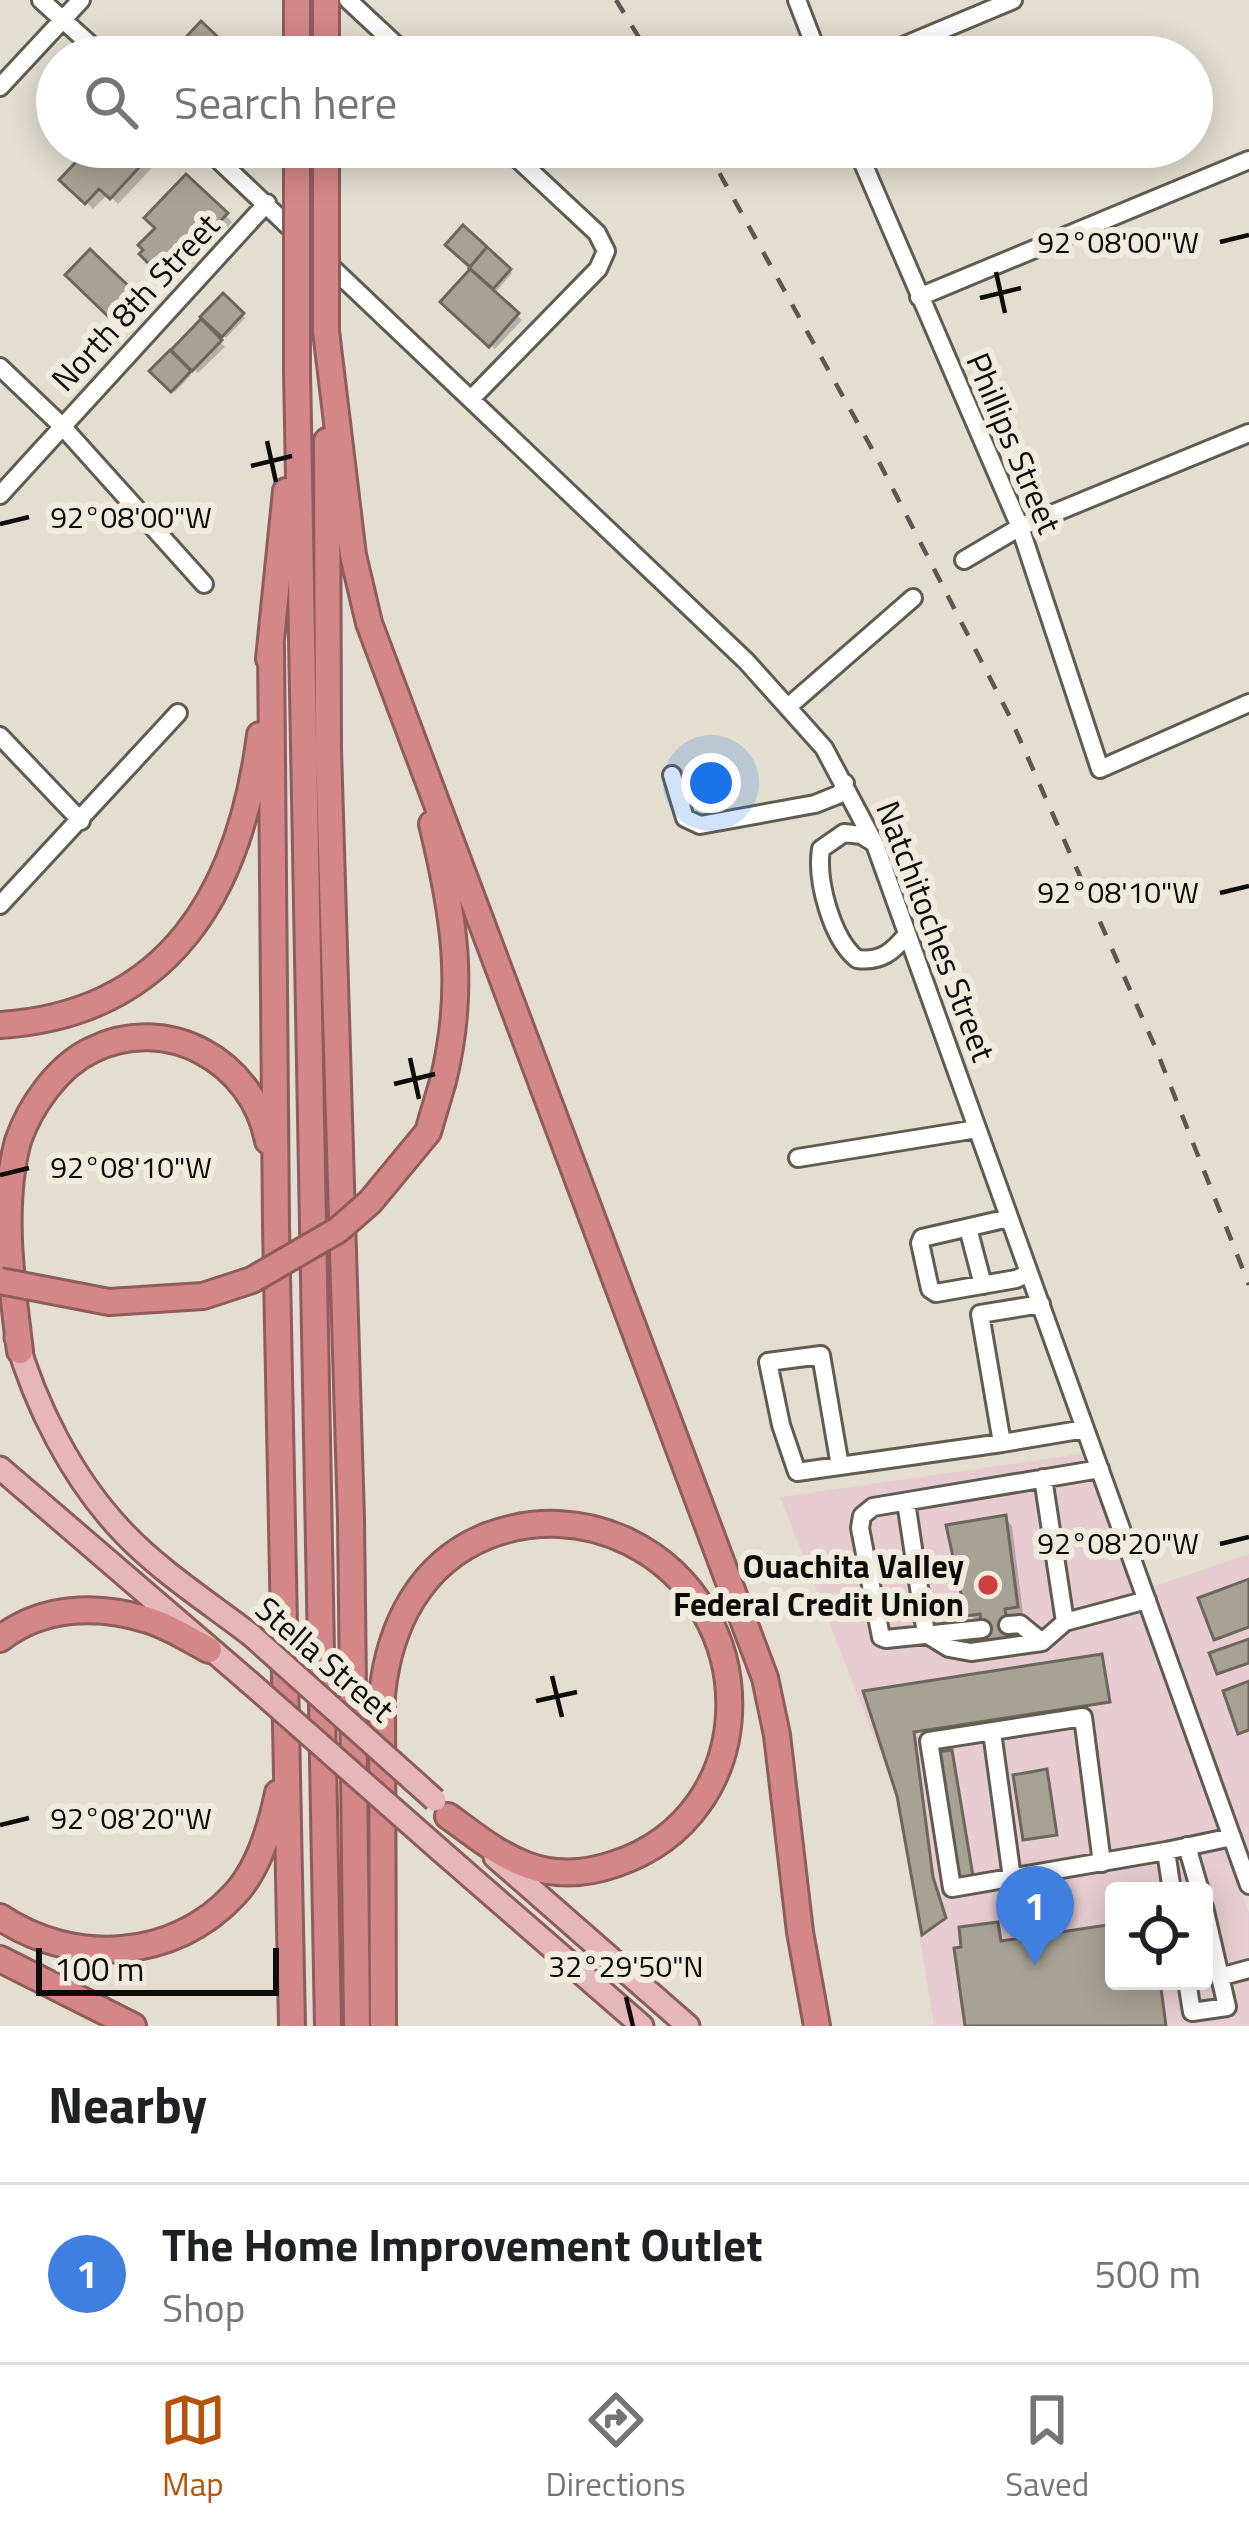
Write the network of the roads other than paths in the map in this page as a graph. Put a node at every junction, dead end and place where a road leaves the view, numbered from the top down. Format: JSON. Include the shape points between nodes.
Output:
{"nodes":[{"id":1,"x":41,"y":0,"type":"edge"},
{"id":2,"x":81,"y":0,"type":"edge"},
{"id":3,"x":297,"y":0,"type":"edge"},
{"id":4,"x":326,"y":0,"type":"edge"},
{"id":5,"x":348,"y":0,"type":"edge"},
{"id":6,"x":797,"y":0,"type":"edge"},
{"id":7,"x":1013,"y":0,"type":"edge"},
{"id":8,"x":63,"y":20,"type":"junction"},
{"id":9,"x":48,"y":36,"type":"edge"},
{"id":10,"x":81,"y":36,"type":"edge"},
{"id":11,"x":297,"y":36,"type":"edge"},
{"id":12,"x":326,"y":36,"type":"edge"},
{"id":13,"x":387,"y":36,"type":"edge"},
{"id":14,"x":811,"y":36,"type":"edge"},
{"id":15,"x":928,"y":36,"type":"edge"},
{"id":16,"x":36,"y":49,"type":"edge"},
{"id":17,"x":0,"y":87,"type":"edge"},
{"id":18,"x":1249,"y":160,"type":"edge"},
{"id":19,"x":228,"y":168,"type":"edge"},
{"id":20,"x":297,"y":168,"type":"edge"},
{"id":21,"x":326,"y":168,"type":"edge"},
{"id":22,"x":527,"y":168,"type":"edge"},
{"id":23,"x":865,"y":168,"type":"edge"},
{"id":24,"x":267,"y":203,"type":"junction"},
{"id":25,"x":919,"y":297,"type":"junction"},
{"id":26,"x":326,"y":331,"type":"junction"},
{"id":27,"x":0,"y":367,"type":"edge"},
{"id":28,"x":297,"y":370,"type":"junction"},
{"id":29,"x":471,"y":399,"type":"junction"},
{"id":30,"x":62,"y":426,"type":"junction"},
{"id":31,"x":1249,"y":433,"type":"edge"},
{"id":32,"x":0,"y":495,"type":"edge"},
{"id":33,"x":1020,"y":527,"type":"junction"},
{"id":34,"x":964,"y":560,"type":"dead end"},
{"id":35,"x":204,"y":584,"type":"dead end"},
{"id":36,"x":913,"y":598,"type":"dead end"},
{"id":37,"x":369,"y":623,"type":"junction"},
{"id":38,"x":271,"y":645,"type":"junction"},
{"id":39,"x":1249,"y":703,"type":"edge"},
{"id":40,"x":789,"y":706,"type":"junction"},
{"id":41,"x":178,"y":713,"type":"dead end"},
{"id":42,"x":0,"y":736,"type":"edge"},
{"id":43,"x":672,"y":775,"type":"dead end"},
{"id":44,"x":845,"y":783,"type":"junction"},
{"id":45,"x":81,"y":821,"type":"junction"},
{"id":46,"x":875,"y":844,"type":"junction"},
{"id":47,"x":0,"y":905,"type":"edge"},
{"id":48,"x":907,"y":934,"type":"junction"},
{"id":49,"x":0,"y":1025,"type":"edge"},
{"id":50,"x":977,"y":1130,"type":"junction"},
{"id":51,"x":798,"y":1158,"type":"dead end"},
{"id":52,"x":1009,"y":1218,"type":"junction"},
{"id":53,"x":276,"y":1225,"type":"junction"},
{"id":54,"x":968,"y":1228,"type":"junction"},
{"id":55,"x":1029,"y":1273,"type":"junction"},
{"id":56,"x":0,"y":1282,"type":"edge"},
{"id":57,"x":983,"y":1285,"type":"junction"},
{"id":58,"x":1040,"y":1304,"type":"junction"},
{"id":59,"x":20,"y":1352,"type":"junction"},
{"id":60,"x":1085,"y":1430,"type":"junction"},
{"id":61,"x":1001,"y":1443,"type":"junction"},
{"id":62,"x":840,"y":1466,"type":"junction"},
{"id":63,"x":0,"y":1468,"type":"edge"},
{"id":64,"x":1100,"y":1469,"type":"junction"},
{"id":65,"x":1043,"y":1478,"type":"junction"},
{"id":66,"x":906,"y":1502,"type":"junction"},
{"id":67,"x":1147,"y":1600,"type":"junction"},
{"id":68,"x":1065,"y":1622,"type":"junction"},
{"id":69,"x":1008,"y":1625,"type":"dead end"},
{"id":70,"x":982,"y":1629,"type":"dead end"},
{"id":71,"x":926,"y":1634,"type":"junction"},
{"id":72,"x":0,"y":1639,"type":"edge"},
{"id":73,"x":1042,"y":1642,"type":"junction"},
{"id":74,"x":209,"y":1650,"type":"junction"},
{"id":75,"x":992,"y":1732,"type":"junction"},
{"id":76,"x":286,"y":1756,"type":"junction"},
{"id":77,"x":442,"y":1808,"type":"junction"},
{"id":78,"x":1232,"y":1837,"type":"junction"},
{"id":79,"x":1187,"y":1846,"type":"junction"},
{"id":80,"x":1166,"y":1851,"type":"junction"},
{"id":81,"x":1102,"y":1863,"type":"junction"},
{"id":82,"x":1012,"y":1878,"type":"junction"},
{"id":83,"x":1171,"y":1882,"type":"edge"},
{"id":84,"x":1197,"y":1882,"type":"edge"},
{"id":85,"x":1249,"y":1885,"type":"edge"},
{"id":86,"x":0,"y":1917,"type":"edge"},
{"id":87,"x":1213,"y":1940,"type":"edge"},
{"id":88,"x":0,"y":1959,"type":"edge"},
{"id":89,"x":1249,"y":1970,"type":"edge"},
{"id":90,"x":1223,"y":1976,"type":"junction"},
{"id":91,"x":1188,"y":1990,"type":"edge"},
{"id":92,"x":133,"y":2026,"type":"edge"},
{"id":93,"x":292,"y":2026,"type":"edge"},
{"id":94,"x":328,"y":2026,"type":"edge"},
{"id":95,"x":357,"y":2026,"type":"edge"},
{"id":96,"x":383,"y":2026,"type":"edge"},
{"id":97,"x":642,"y":2026,"type":"edge"},
{"id":98,"x":688,"y":2026,"type":"edge"},
{"id":99,"x":817,"y":2026,"type":"edge"}],
"edges":[{"from":1,"to":8,"type":"street"},
{"from":2,"to":8,"type":"street"},
{"from":3,"to":11,"type":"highway"},
{"from":4,"to":12,"type":"highway"},
{"from":5,"to":13,"type":"street"},
{"from":6,"to":14,"type":"street"},
{"from":7,"to":15,"type":"street"},
{"from":8,"to":9,"type":"street"},
{"from":8,"to":10,"type":"street"},
{"from":16,"to":17,"type":"street"},
{"from":18,"to":25,"type":"street"},
{"from":19,"to":24,"type":"street","name":"Natchitoches Street"},
{"from":20,"to":28,"type":"highway","bridge":true},
{"from":21,"to":26,"type":"highway","bridge":true},
{"from":22,"to":29,"type":"street","via":[[606,251],[598,269]]},
{"from":23,"to":25,"type":"street","name":"Phillips Street"},
{"from":24,"to":29,"type":"street","name":"Natchitoches Street"},
{"from":24,"to":30,"type":"street","name":"North 8th Street"},
{"from":25,"to":33,"type":"street","name":"Phillips Street"},
{"from":26,"to":37,"type":"highway"},
{"from":26,"to":95,"type":"highway"},
{"from":27,"to":30,"type":"street"},
{"from":28,"to":38,"type":"highway"},
{"from":28,"to":94,"type":"highway"},
{"from":29,"to":40,"type":"street","name":"Natchitoches Street"},
{"from":30,"to":32,"type":"street","name":"North 8th Street"},
{"from":30,"to":35,"type":"street"},
{"from":31,"to":33,"type":"street"},
{"from":33,"to":34,"type":"street"},
{"from":33,"to":39,"type":"street","name":"Phillips Street","via":[[1100,769]]},
{"from":36,"to":40,"type":"street"},
{"from":37,"to":56,"type":"highway","bridge":true,"via":[[429,813],[457,946],[452,1047],[428,1132],[370,1202],[309,1250],[253,1280],[203,1296],[109,1303]]},
{"from":37,"to":99,"type":"highway","via":[[765,1678]]},
{"from":38,"to":49,"type":"highway","via":[[244,826],[197,924],[108,998]]},
{"from":38,"to":53,"type":"highway"},
{"from":40,"to":44,"type":"street","name":"Natchitoches Street"},
{"from":41,"to":45,"type":"street"},
{"from":42,"to":45,"type":"street"},
{"from":43,"to":44,"type":"street","via":[[685,818],[700,825],[815,804],[841,794]]},
{"from":44,"to":46,"type":"street","name":"Natchitoches Street"},
{"from":45,"to":47,"type":"street"},
{"from":46,"to":48,"type":"street","name":"Natchitoches Street"},
{"from":46,"to":48,"type":"street","via":[[844,833],[821,849],[840,939],[857,959],[870,961],[893,952]]},
{"from":48,"to":50,"type":"street","name":"Natchitoches Street"},
{"from":50,"to":51,"type":"street"},
{"from":50,"to":52,"type":"street","name":"Natchitoches Street"},
{"from":52,"to":54,"type":"street"},
{"from":52,"to":55,"type":"street","name":"Natchitoches Street"},
{"from":53,"to":59,"type":"highway","via":[[266,1132],[255,1102],[222,1062],[157,1038],[92,1050],[51,1083],[19,1141],[8,1219]]},
{"from":53,"to":76,"type":"highway"},
{"from":54,"to":57,"type":"street"},
{"from":54,"to":57,"type":"street","via":[[922,1238],[930,1289]]},
{"from":55,"to":57,"type":"street"},
{"from":55,"to":58,"type":"street","name":"Natchitoches Street"},
{"from":56,"to":59,"type":"main road","name":"Stella Street"},
{"from":58,"to":60,"type":"street","name":"Natchitoches Street"},
{"from":58,"to":61,"type":"street","via":[[980,1314]]},
{"from":59,"to":77,"type":"main road","name":"Stella Street","bridge":true,"via":[[56,1436],[123,1533]]},
{"from":60,"to":61,"type":"street"},
{"from":60,"to":64,"type":"street","name":"Natchitoches Street"},
{"from":61,"to":62,"type":"street"},
{"from":62,"to":62,"type":"street","via":[[797,1472],[768,1362],[820,1355]]},
{"from":63,"to":74,"type":"main road","name":"Stella Street"},
{"from":64,"to":65,"type":"street"},
{"from":64,"to":67,"type":"street","name":"Natchitoches Street"},
{"from":65,"to":66,"type":"street"},
{"from":65,"to":68,"type":"street"},
{"from":66,"to":71,"type":"street"},
{"from":66,"to":71,"type":"street","via":[[873,1507],[860,1528],[881,1637]]},
{"from":67,"to":68,"type":"street"},
{"from":67,"to":78,"type":"street","name":"Natchitoches Street"},
{"from":68,"to":73,"type":"street"},
{"from":69,"to":73,"type":"street","via":[[1020,1624]]},
{"from":70,"to":71,"type":"street"},
{"from":71,"to":73,"type":"street","via":[[970,1652]]},
{"from":72,"to":74,"type":"highway","via":[[57,1611],[92,1612],[149,1620]]},
{"from":74,"to":97,"type":"main road","name":"Stella Street","bridge":true},
{"from":75,"to":81,"type":"street","via":[[1083,1717]]},
{"from":75,"to":82,"type":"street"},
{"from":75,"to":82,"type":"street","via":[[929,1741],[952,1888]]},
{"from":76,"to":86,"type":"highway","via":[[253,1867],[200,1926],[118,1952],[40,1939]]},
{"from":76,"to":93,"type":"highway"},
{"from":77,"to":96,"type":"highway","via":[[524,1864],[580,1873],[624,1861],[683,1823],[716,1772],[731,1706],[716,1632],[685,1583],[611,1534],[538,1524],[483,1538],[411,1596],[385,1662],[382,1695]]},
{"from":77,"to":98,"type":"main road","name":"Stella Street"},
{"from":78,"to":79,"type":"street"},
{"from":78,"to":85,"type":"street","name":"Natchitoches Street"},
{"from":79,"to":80,"type":"street"},
{"from":79,"to":84,"type":"street"},
{"from":80,"to":81,"type":"street"},
{"from":80,"to":83,"type":"street"},
{"from":81,"to":82,"type":"street"},
{"from":87,"to":90,"type":"street"},
{"from":88,"to":92,"type":"highway"},
{"from":89,"to":90,"type":"street"},
{"from":90,"to":91,"type":"street","via":[[1227,2007],[1192,2012]]}]}
